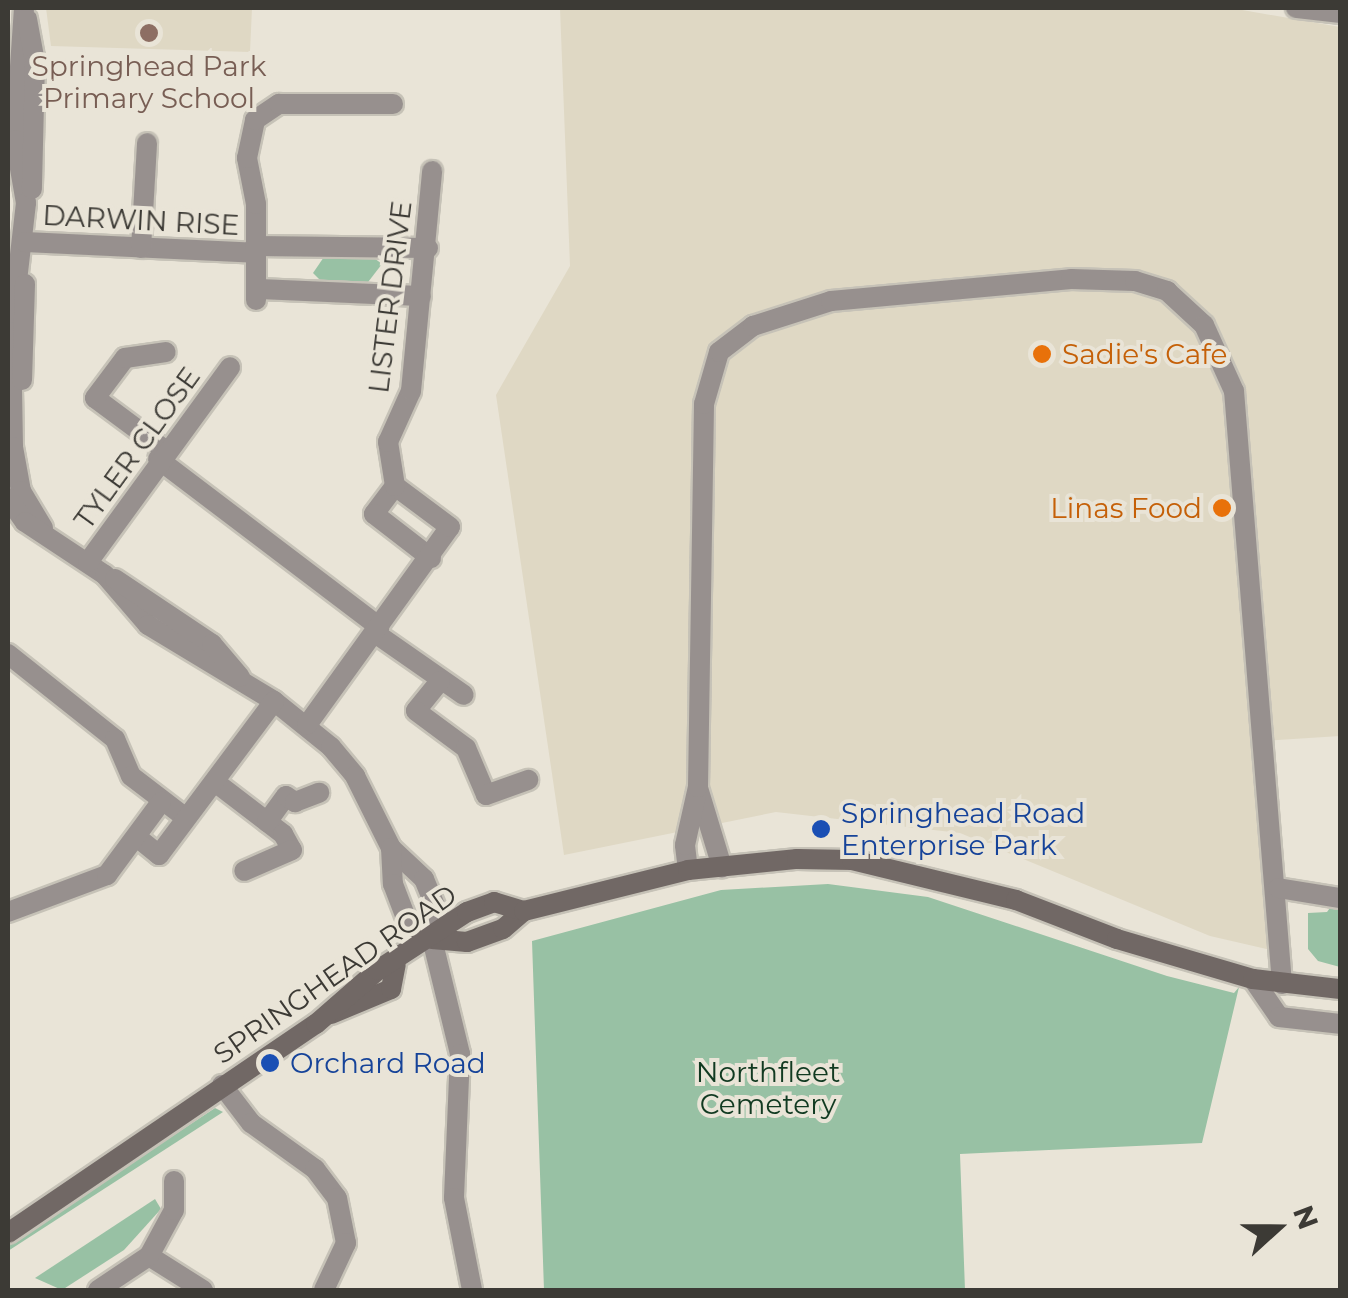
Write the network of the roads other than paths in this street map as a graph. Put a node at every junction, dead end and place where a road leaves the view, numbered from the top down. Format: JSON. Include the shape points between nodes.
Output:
{"nodes":[{"id":1,"x":24,"y":8,"type":"edge"},
{"id":2,"x":1296,"y":8,"type":"edge"},
{"id":3,"x":1340,"y":13,"type":"edge"},
{"id":4,"x":392,"y":104,"type":"dead end"},
{"id":5,"x":147,"y":143,"type":"dead end"},
{"id":6,"x":432,"y":171,"type":"dead end"},
{"id":7,"x":25,"y":242,"type":"junction"},
{"id":8,"x":141,"y":248,"type":"junction"},
{"id":9,"x":428,"y":248,"type":"junction"},
{"id":10,"x":255,"y":249,"type":"junction"},
{"id":11,"x":421,"y":296,"type":"junction"},
{"id":12,"x":166,"y":352,"type":"dead end"},
{"id":13,"x":230,"y":366,"type":"dead end"},
{"id":14,"x":161,"y":455,"type":"junction"},
{"id":15,"x":10,"y":457,"type":"edge"},
{"id":16,"x":395,"y":486,"type":"junction"},
{"id":17,"x":8,"y":498,"type":"edge"},
{"id":18,"x":44,"y":531,"type":"junction"},
{"id":19,"x":431,"y":558,"type":"junction"},
{"id":20,"x":97,"y":569,"type":"junction"},
{"id":21,"x":377,"y":630,"type":"junction"},
{"id":22,"x":8,"y":654,"type":"edge"},
{"id":23,"x":440,"y":681,"type":"junction"},
{"id":24,"x":464,"y":696,"type":"dead end"},
{"id":25,"x":274,"y":701,"type":"junction"},
{"id":26,"x":307,"y":725,"type":"junction"},
{"id":27,"x":528,"y":780,"type":"dead end"},
{"id":28,"x":215,"y":782,"type":"junction"},
{"id":29,"x":698,"y":786,"type":"junction"},
{"id":30,"x":320,"y":792,"type":"dead end"},
{"id":31,"x":161,"y":802,"type":"junction"},
{"id":32,"x":186,"y":818,"type":"junction"},
{"id":33,"x":267,"y":822,"type":"junction"},
{"id":34,"x":138,"y":838,"type":"junction"},
{"id":35,"x":390,"y":848,"type":"junction"},
{"id":36,"x":722,"y":867,"type":"junction"},
{"id":37,"x":244,"y":870,"type":"dead end"},
{"id":38,"x":688,"y":870,"type":"junction"},
{"id":39,"x":1278,"y":888,"type":"junction"},
{"id":40,"x":1340,"y":898,"type":"edge"},
{"id":41,"x":524,"y":911,"type":"junction"},
{"id":42,"x":8,"y":912,"type":"edge"},
{"id":43,"x":432,"y":938,"type":"junction"},
{"id":44,"x":1253,"y":979,"type":"junction"},
{"id":45,"x":1282,"y":984,"type":"junction"},
{"id":46,"x":1340,"y":989,"type":"edge"},
{"id":47,"x":1340,"y":1024,"type":"edge"},
{"id":48,"x":222,"y":1086,"type":"junction"},
{"id":49,"x":174,"y":1181,"type":"dead end"},
{"id":50,"x":8,"y":1232,"type":"edge"},
{"id":51,"x":149,"y":1256,"type":"junction"},
{"id":52,"x":98,"y":1290,"type":"edge"},
{"id":53,"x":203,"y":1290,"type":"edge"},
{"id":54,"x":324,"y":1290,"type":"edge"},
{"id":55,"x":472,"y":1290,"type":"edge"}],
"edges":[{"from":1,"to":7,"type":"street","via":[[35,62]]},
{"from":2,"to":3,"type":"street"},
{"from":4,"to":10,"type":"street","via":[[279,104],[255,120],[247,158]]},
{"from":5,"to":8,"type":"street"},
{"from":6,"to":9,"type":"street","name":"LISTER DRIVE"},
{"from":7,"to":8,"type":"street","name":"DARWIN RISE"},
{"from":7,"to":15,"type":"street","via":[[12,332]]},
{"from":8,"to":10,"type":"street","name":"DARWIN RISE"},
{"from":9,"to":10,"type":"street","name":"DARWIN RISE"},
{"from":9,"to":11,"type":"street","name":"LISTER DRIVE"},
{"from":10,"to":11,"type":"street","via":[[257,295]]},
{"from":11,"to":16,"type":"street","name":"LISTER DRIVE","via":[[411,390],[388,442]]},
{"from":12,"to":14,"type":"street","via":[[125,358],[95,398]]},
{"from":13,"to":14,"type":"street","name":"TYLER CLOSE"},
{"from":14,"to":20,"type":"street","name":"TYLER CLOSE"},
{"from":14,"to":21,"type":"street"},
{"from":15,"to":18,"type":"street"},
{"from":16,"to":19,"type":"street","via":[[450,526]]},
{"from":16,"to":19,"type":"street","name":"LISTER DRIVE","via":[[374,514]]},
{"from":17,"to":18,"type":"street","via":[[20,518]]},
{"from":18,"to":20,"type":"street"},
{"from":19,"to":21,"type":"street"},
{"from":20,"to":25,"type":"street","via":[[204,637],[244,683]]},
{"from":21,"to":23,"type":"street"},
{"from":21,"to":26,"type":"street"},
{"from":22,"to":31,"type":"street","via":[[115,740],[131,776]]},
{"from":23,"to":24,"type":"street","via":[[444,677]]},
{"from":23,"to":27,"type":"street","via":[[416,710],[466,748],[486,795]]},
{"from":25,"to":26,"type":"street"},
{"from":25,"to":28,"type":"street"},
{"from":26,"to":35,"type":"street","via":[[355,776]]},
{"from":28,"to":32,"type":"street"},
{"from":28,"to":33,"type":"street"},
{"from":29,"to":36,"type":"street"},
{"from":29,"to":38,"type":"street","via":[[685,846]]},
{"from":29,"to":39,"type":"street","via":[[704,404],[710,368],[723,348],[760,323],[831,301],[1071,279],[1135,281],[1167,291],[1200,320],[1232,380]]},
{"from":30,"to":33,"type":"street","via":[[295,802],[286,796]]},
{"from":31,"to":32,"type":"street"},
{"from":31,"to":34,"type":"street"},
{"from":32,"to":34,"type":"street","via":[[159,855]]},
{"from":33,"to":37,"type":"street","via":[[292,850]]},
{"from":34,"to":42,"type":"street","via":[[102,878]]},
{"from":35,"to":43,"type":"street","via":[[393,884],[408,920]]},
{"from":35,"to":43,"type":"street","via":[[424,879],[440,918]]},
{"from":36,"to":38,"type":"main road","name":"SPRINGHEAD ROAD"},
{"from":36,"to":44,"type":"main road","name":"SPRINGHEAD ROAD","via":[[808,859],[903,868]]},
{"from":38,"to":41,"type":"main road","name":"SPRINGHEAD ROAD"},
{"from":39,"to":40,"type":"street"},
{"from":39,"to":45,"type":"street"},
{"from":41,"to":43,"type":"main road","via":[[504,929],[467,942]]},
{"from":41,"to":43,"type":"main road","name":"SPRINGHEAD ROAD","via":[[494,902]]},
{"from":43,"to":48,"type":"main road","name":"SPRINGHEAD ROAD"},
{"from":43,"to":55,"type":"street","via":[[460,1054],[454,1206]]},
{"from":44,"to":45,"type":"main road","name":"SPRINGHEAD ROAD"},
{"from":44,"to":47,"type":"street","via":[[1279,1017]]},
{"from":45,"to":46,"type":"main road","name":"SPRINGHEAD ROAD"},
{"from":48,"to":50,"type":"main road","name":"SPRINGHEAD ROAD"},
{"from":48,"to":54,"type":"street","via":[[251,1124],[315,1169],[337,1198],[345,1250]]},
{"from":49,"to":51,"type":"street","via":[[174,1210]]},
{"from":51,"to":52,"type":"street"},
{"from":51,"to":53,"type":"street"}]}
